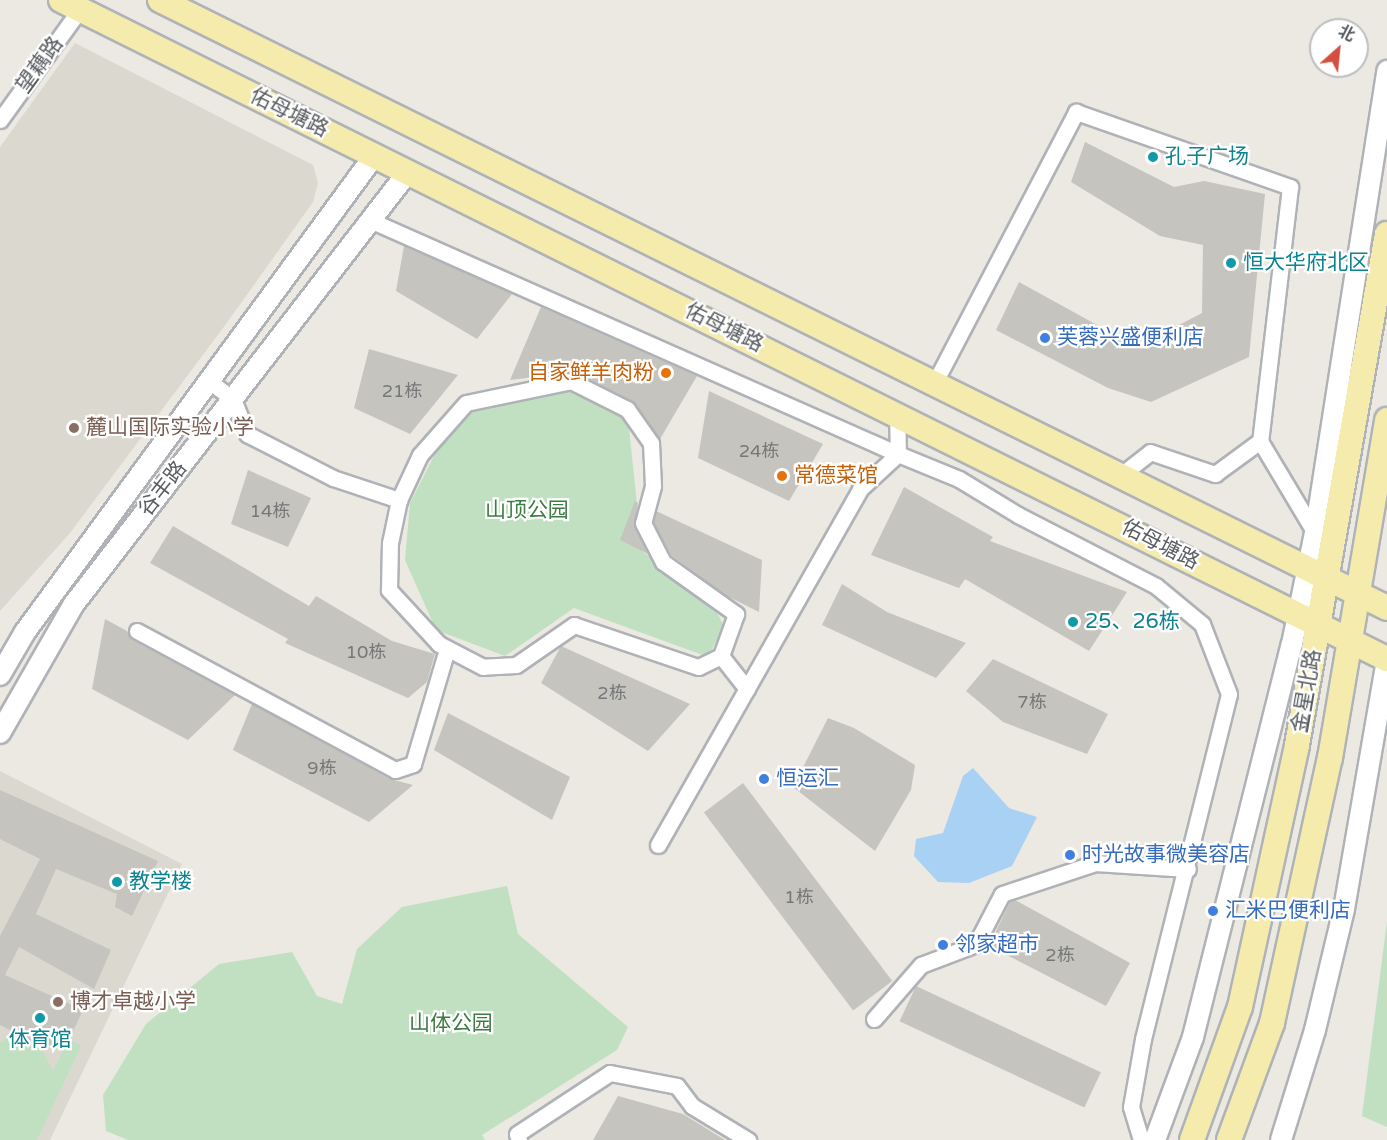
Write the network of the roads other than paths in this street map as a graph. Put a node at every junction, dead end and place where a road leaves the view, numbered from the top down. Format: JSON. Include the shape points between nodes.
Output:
{"nodes":[{"id":1,"x":160,"y":0,"type":"edge"},
{"id":2,"x":70,"y":5,"type":"edge"},
{"id":3,"x":1387,"y":71,"type":"edge"},
{"id":4,"x":0,"y":120,"type":"edge"},
{"id":5,"x":374,"y":156,"type":"junction"},
{"id":6,"x":408,"y":172,"type":"junction"},
{"id":7,"x":372,"y":221,"type":"junction"},
{"id":8,"x":1387,"y":234,"type":"edge"},
{"id":9,"x":209,"y":381,"type":"junction"},
{"id":10,"x":935,"y":382,"type":"junction"},
{"id":11,"x":233,"y":399,"type":"junction"},
{"id":12,"x":897,"y":414,"type":"junction"},
{"id":13,"x":1387,"y":420,"type":"edge"},
{"id":14,"x":1260,"y":441,"type":"junction"},
{"id":15,"x":898,"y":454,"type":"junction"},
{"id":16,"x":1121,"y":475,"type":"junction"},
{"id":17,"x":399,"y":500,"type":"junction"},
{"id":18,"x":1315,"y":533,"type":"junction"},
{"id":19,"x":1317,"y":573,"type":"junction"},
{"id":20,"x":1358,"y":593,"type":"junction"},
{"id":21,"x":1387,"y":608,"type":"edge"},
{"id":22,"x":1308,"y":619,"type":"junction"},
{"id":23,"x":137,"y":631,"type":"dead end"},
{"id":24,"x":1350,"y":640,"type":"junction"},
{"id":25,"x":447,"y":649,"type":"junction"},
{"id":26,"x":721,"y":656,"type":"junction"},
{"id":27,"x":1387,"y":660,"type":"edge"},
{"id":28,"x":0,"y":675,"type":"edge"},
{"id":29,"x":747,"y":689,"type":"junction"},
{"id":30,"x":0,"y":733,"type":"edge"},
{"id":31,"x":657,"y":846,"type":"dead end"},
{"id":32,"x":1188,"y":869,"type":"junction"},
{"id":33,"x":874,"y":1019,"type":"dead end"},
{"id":34,"x":519,"y":1140,"type":"edge"},
{"id":35,"x":748,"y":1140,"type":"edge"},
{"id":36,"x":1141,"y":1140,"type":"edge"},
{"id":37,"x":1155,"y":1140,"type":"edge"},
{"id":38,"x":1191,"y":1140,"type":"edge"},
{"id":39,"x":1229,"y":1140,"type":"edge"},
{"id":40,"x":1281,"y":1140,"type":"edge"}],
"edges":[{"from":1,"to":10,"type":"main road","name":"佑母塘路"},
{"from":2,"to":4,"type":"street","name":"望藕路"},
{"from":2,"to":5,"type":"main road","name":"佑母塘路"},
{"from":3,"to":18,"type":"street"},
{"from":5,"to":6,"type":"main road","name":"佑母塘路"},
{"from":5,"to":9,"type":"street","name":"谷丰路"},
{"from":6,"to":7,"type":"street","name":"谷丰路"},
{"from":6,"to":12,"type":"main road","name":"佑母塘路"},
{"from":7,"to":11,"type":"street","name":"谷丰路"},
{"from":7,"to":15,"type":"street"},
{"from":8,"to":19,"type":"main road","name":"金星北路"},
{"from":9,"to":11,"type":"street"},
{"from":9,"to":28,"type":"street","name":"谷丰路","via":[[24,632]]},
{"from":10,"to":14,"type":"street","via":[[1076,112],[1290,187]]},
{"from":10,"to":16,"type":"main road","name":"佑母塘路"},
{"from":11,"to":17,"type":"street","via":[[247,434],[333,478]]},
{"from":11,"to":30,"type":"street","name":"谷丰路","via":[[74,604]]},
{"from":12,"to":15,"type":"street"},
{"from":12,"to":22,"type":"main road","name":"佑母塘路"},
{"from":13,"to":20,"type":"main road","name":"金星北路"},
{"from":14,"to":16,"type":"street","via":[[1215,474],[1150,452]]},
{"from":14,"to":18,"type":"street"},
{"from":15,"to":29,"type":"street","via":[[860,489]]},
{"from":15,"to":32,"type":"street","via":[[959,479],[1018,515],[1156,586],[1202,624],[1229,694]]},
{"from":16,"to":19,"type":"main road","name":"佑母塘路"},
{"from":17,"to":25,"type":"street","via":[[390,543],[389,590]]},
{"from":17,"to":26,"type":"street","via":[[420,455],[466,403],[571,381],[627,409],[651,443],[653,486],[643,522],[663,562],[736,614]]},
{"from":18,"to":19,"type":"street"},
{"from":19,"to":20,"type":"main road","name":"佑母塘路"},
{"from":19,"to":22,"type":"main road","name":"金星北路"},
{"from":20,"to":21,"type":"main road","name":"佑母塘路"},
{"from":20,"to":24,"type":"main road","name":"金星北路"},
{"from":22,"to":24,"type":"main road","name":"佑母塘路"},
{"from":22,"to":37,"type":"street","via":[[1260,782],[1193,1037]]},
{"from":22,"to":38,"type":"main road","name":"金星北路","via":[[1297,745],[1240,1007]]},
{"from":23,"to":25,"type":"street","via":[[395,770],[413,764]]},
{"from":24,"to":27,"type":"main road","name":"佑母塘路"},
{"from":24,"to":39,"type":"main road","name":"金星北路","via":[[1330,758],[1272,1023]]},
{"from":25,"to":26,"type":"street","via":[[483,667],[516,665],[574,625],[698,667]]},
{"from":26,"to":29,"type":"street"},
{"from":27,"to":40,"type":"street","via":[[1344,909],[1315,1030]]},
{"from":29,"to":31,"type":"street"},
{"from":32,"to":33,"type":"street","via":[[1095,863],[1002,894],[976,944],[921,965]]},
{"from":32,"to":36,"type":"street","via":[[1143,1039],[1131,1107]]},
{"from":34,"to":35,"type":"street","via":[[517,1134],[610,1073],[677,1086],[692,1106]]}]}
